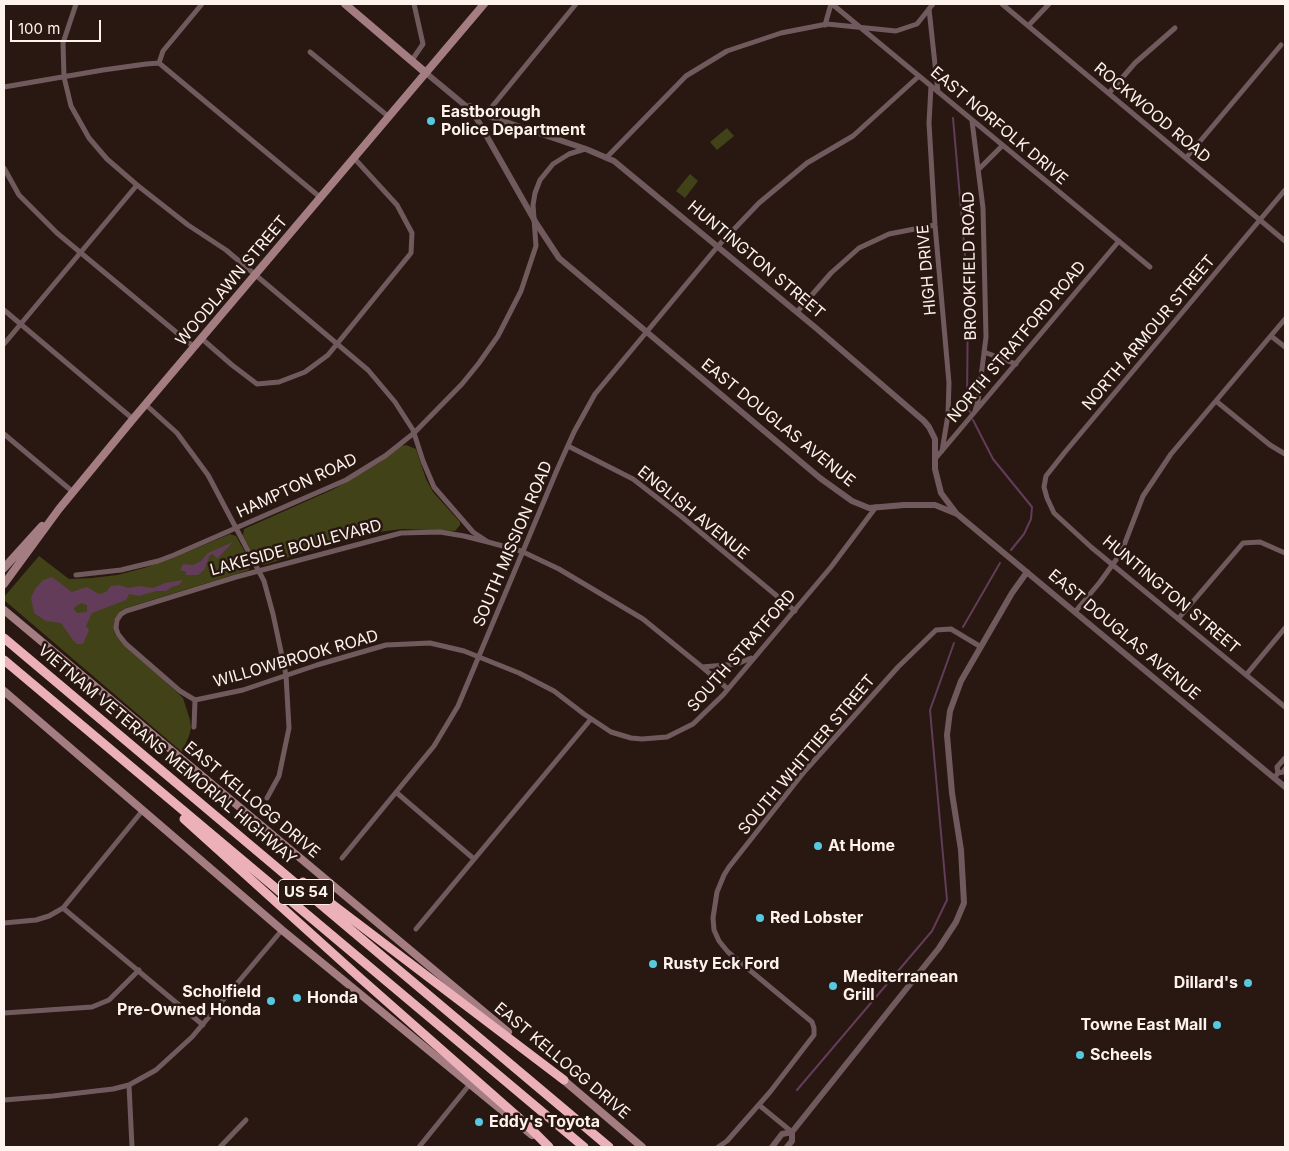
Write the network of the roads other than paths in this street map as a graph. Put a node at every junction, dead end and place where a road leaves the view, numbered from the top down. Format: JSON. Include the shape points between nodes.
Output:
{"nodes":[{"id":1,"x":76,"y":4,"type":"edge"},
{"id":2,"x":202,"y":4,"type":"edge"},
{"id":3,"x":344,"y":4,"type":"edge"},
{"id":4,"x":414,"y":4,"type":"edge"},
{"id":5,"x":484,"y":4,"type":"edge"},
{"id":6,"x":576,"y":4,"type":"edge"},
{"id":7,"x":832,"y":4,"type":"edge"},
{"id":8,"x":1002,"y":4,"type":"edge"},
{"id":9,"x":1048,"y":4,"type":"edge"},
{"id":10,"x":931,"y":6,"type":"edge"},
{"id":11,"x":825,"y":25,"type":"junction"},
{"id":12,"x":1028,"y":26,"type":"junction"},
{"id":13,"x":861,"y":27,"type":"junction"},
{"id":14,"x":1175,"y":28,"type":"dead end"},
{"id":15,"x":1281,"y":44,"type":"dead end"},
{"id":16,"x":310,"y":52,"type":"dead end"},
{"id":17,"x":412,"y":60,"type":"junction"},
{"id":18,"x":159,"y":64,"type":"junction"},
{"id":19,"x":426,"y":73,"type":"junction"},
{"id":20,"x":919,"y":76,"type":"junction"},
{"id":21,"x":64,"y":77,"type":"junction"},
{"id":22,"x":931,"y":86,"type":"junction"},
{"id":23,"x":4,"y":87,"type":"edge"},
{"id":24,"x":938,"y":92,"type":"junction"},
{"id":25,"x":1109,"y":93,"type":"junction"},
{"id":26,"x":464,"y":104,"type":"junction"},
{"id":27,"x":486,"y":114,"type":"junction"},
{"id":28,"x":389,"y":117,"type":"junction"},
{"id":29,"x":972,"y":120,"type":"junction"},
{"id":30,"x":1002,"y":146,"type":"junction"},
{"id":31,"x":586,"y":149,"type":"junction"},
{"id":32,"x":354,"y":158,"type":"junction"},
{"id":33,"x":606,"y":158,"type":"junction"},
{"id":34,"x":1186,"y":158,"type":"junction"},
{"id":35,"x":4,"y":168,"type":"edge"},
{"id":36,"x":979,"y":169,"type":"junction"},
{"id":37,"x":137,"y":185,"type":"junction"},
{"id":38,"x":1285,"y":190,"type":"edge"},
{"id":39,"x":321,"y":198,"type":"junction"},
{"id":40,"x":1260,"y":220,"type":"junction"},
{"id":41,"x":536,"y":223,"type":"junction"},
{"id":42,"x":935,"y":225,"type":"junction"},
{"id":43,"x":1119,"y":241,"type":"junction"},
{"id":44,"x":1285,"y":241,"type":"edge"},
{"id":45,"x":718,"y":246,"type":"junction"},
{"id":46,"x":80,"y":252,"type":"junction"},
{"id":47,"x":1150,"y":267,"type":"dead end"},
{"id":48,"x":256,"y":274,"type":"junction"},
{"id":49,"x":4,"y":310,"type":"edge"},
{"id":50,"x":797,"y":312,"type":"junction"},
{"id":51,"x":1285,"y":319,"type":"edge"},
{"id":52,"x":21,"y":324,"type":"junction"},
{"id":53,"x":646,"y":332,"type":"junction"},
{"id":54,"x":1271,"y":336,"type":"junction"},
{"id":55,"x":201,"y":338,"type":"junction"},
{"id":56,"x":337,"y":343,"type":"junction"},
{"id":57,"x":4,"y":344,"type":"edge"},
{"id":58,"x":194,"y":347,"type":"junction"},
{"id":59,"x":1285,"y":347,"type":"edge"},
{"id":60,"x":984,"y":352,"type":"junction"},
{"id":61,"x":1016,"y":364,"type":"junction"},
{"id":62,"x":1216,"y":401,"type":"junction"},
{"id":63,"x":145,"y":404,"type":"junction"},
{"id":64,"x":975,"y":411,"type":"junction"},
{"id":65,"x":132,"y":419,"type":"junction"},
{"id":66,"x":414,"y":433,"type":"junction"},
{"id":67,"x":4,"y":434,"type":"edge"},
{"id":68,"x":568,"y":446,"type":"junction"},
{"id":69,"x":942,"y":451,"type":"junction"},
{"id":70,"x":1285,"y":454,"type":"edge"},
{"id":71,"x":935,"y":459,"type":"junction"},
{"id":72,"x":73,"y":492,"type":"junction"},
{"id":73,"x":1047,"y":498,"type":"joint"},
{"id":74,"x":876,"y":507,"type":"junction"},
{"id":75,"x":59,"y":509,"type":"junction"},
{"id":76,"x":957,"y":514,"type":"junction"},
{"id":77,"x":235,"y":529,"type":"junction"},
{"id":78,"x":488,"y":542,"type":"junction"},
{"id":79,"x":523,"y":552,"type":"junction"},
{"id":80,"x":1285,"y":553,"type":"edge"},
{"id":81,"x":1112,"y":564,"type":"junction"},
{"id":82,"x":4,"y":568,"type":"edge"},
{"id":83,"x":258,"y":571,"type":"junction"},
{"id":84,"x":1027,"y":572,"type":"junction"},
{"id":85,"x":76,"y":575,"type":"dead end"},
{"id":86,"x":4,"y":584,"type":"edge"},
{"id":87,"x":4,"y":610,"type":"edge"},
{"id":88,"x":795,"y":610,"type":"junction"},
{"id":89,"x":1074,"y":612,"type":"junction"},
{"id":90,"x":7,"y":615,"type":"edge"},
{"id":91,"x":1178,"y":619,"type":"junction"},
{"id":92,"x":117,"y":620,"type":"joint"},
{"id":93,"x":1285,"y":628,"type":"edge"},
{"id":94,"x":4,"y":638,"type":"edge"},
{"id":95,"x":981,"y":647,"type":"junction"},
{"id":96,"x":755,"y":656,"type":"junction"},
{"id":97,"x":479,"y":657,"type":"junction"},
{"id":98,"x":4,"y":660,"type":"edge"},
{"id":99,"x":702,"y":666,"type":"junction"},
{"id":100,"x":286,"y":675,"type":"junction"},
{"id":101,"x":1246,"y":675,"type":"junction"},
{"id":102,"x":728,"y":689,"type":"junction"},
{"id":103,"x":4,"y":691,"type":"edge"},
{"id":104,"x":195,"y":700,"type":"junction"},
{"id":105,"x":1285,"y":707,"type":"edge"},
{"id":106,"x":591,"y":719,"type":"junction"},
{"id":107,"x":194,"y":727,"type":"dead end"},
{"id":108,"x":89,"y":733,"type":"junction"},
{"id":109,"x":1285,"y":758,"type":"edge"},
{"id":110,"x":1285,"y":769,"type":"edge"},
{"id":111,"x":1276,"y":775,"type":"junction"},
{"id":112,"x":1285,"y":787,"type":"edge"},
{"id":113,"x":397,"y":793,"type":"junction"},
{"id":114,"x":193,"y":798,"type":"junction"},
{"id":115,"x":267,"y":798,"type":"dead end"},
{"id":116,"x":143,"y":810,"type":"junction"},
{"id":117,"x":342,"y":858,"type":"dead end"},
{"id":118,"x":474,"y":859,"type":"junction"},
{"id":119,"x":63,"y":908,"type":"junction"},
{"id":120,"x":4,"y":923,"type":"edge"},
{"id":121,"x":416,"y":929,"type":"dead end"},
{"id":122,"x":282,"y":930,"type":"junction"},
{"id":123,"x":139,"y":970,"type":"junction"},
{"id":124,"x":4,"y":1013,"type":"edge"},
{"id":125,"x":203,"y":1024,"type":"junction"},
{"id":126,"x":564,"y":1080,"type":"junction"},
{"id":127,"x":470,"y":1084,"type":"junction"},
{"id":128,"x":129,"y":1085,"type":"junction"},
{"id":129,"x":4,"y":1100,"type":"edge"},
{"id":130,"x":759,"y":1105,"type":"junction"},
{"id":131,"x":246,"y":1120,"type":"dead end"},
{"id":132,"x":792,"y":1132,"type":"junction"},
{"id":133,"x":132,"y":1147,"type":"edge"},
{"id":134,"x":220,"y":1147,"type":"edge"},
{"id":135,"x":419,"y":1147,"type":"edge"},
{"id":136,"x":548,"y":1147,"type":"edge"},
{"id":137,"x":584,"y":1147,"type":"edge"},
{"id":138,"x":609,"y":1147,"type":"edge"},
{"id":139,"x":642,"y":1147,"type":"edge"},
{"id":140,"x":718,"y":1147,"type":"edge"},
{"id":141,"x":772,"y":1147,"type":"edge"},
{"id":142,"x":787,"y":1147,"type":"edge"}],
"edges":[{"from":1,"to":21,"type":"street","via":[[63,43]]},
{"from":2,"to":18,"type":"street","via":[[163,51]]},
{"from":3,"to":17,"type":"main road","name":"EAST DOUGLAS AVENUE"},
{"from":4,"to":17,"type":"street","via":[[423,44]]},
{"from":5,"to":19,"type":"main road","name":"WOODLAWN STREET"},
{"from":6,"to":27,"type":"street"},
{"from":7,"to":11,"type":"street"},
{"from":7,"to":13,"type":"street","name":"EAST NORFOLK DRIVE"},
{"from":8,"to":12,"type":"street","name":"ROCKWOOD ROAD"},
{"from":9,"to":12,"type":"street"},
{"from":10,"to":13,"type":"street","via":[[917,24],[896,31]]},
{"from":10,"to":24,"type":"street"},
{"from":11,"to":13,"type":"street"},
{"from":11,"to":33,"type":"street","via":[[781,33],[727,51],[686,76]]},
{"from":12,"to":25,"type":"street","name":"ROCKWOOD ROAD"},
{"from":13,"to":20,"type":"street","name":"EAST NORFOLK DRIVE"},
{"from":14,"to":25,"type":"street","via":[[1135,63]]},
{"from":15,"to":34,"type":"street"},
{"from":16,"to":28,"type":"street"},
{"from":17,"to":19,"type":"main road","name":"EAST DOUGLAS AVENUE"},
{"from":18,"to":21,"type":"street"},
{"from":18,"to":39,"type":"street"},
{"from":19,"to":26,"type":"street","name":"EAST DOUGLAS AVENUE"},
{"from":19,"to":28,"type":"main road","name":"WOODLAWN STREET"},
{"from":20,"to":22,"type":"street","name":"EAST NORFOLK DRIVE"},
{"from":20,"to":45,"type":"street","name":"SOUTH MISSION ROAD","via":[[854,136],[807,163],[758,203]]},
{"from":21,"to":23,"type":"street"},
{"from":21,"to":37,"type":"street","via":[[71,106],[89,138]]},
{"from":22,"to":24,"type":"street","name":"EAST NORFOLK DRIVE"},
{"from":22,"to":42,"type":"street","name":"HIGH DRIVE","via":[[929,123]]},
{"from":24,"to":29,"type":"street","name":"EAST NORFOLK DRIVE"},
{"from":25,"to":34,"type":"street","name":"ROCKWOOD ROAD"},
{"from":26,"to":27,"type":"street","name":"HUNTINGTON STREET"},
{"from":26,"to":41,"type":"street","name":"EAST DOUGLAS AVENUE","via":[[473,112]]},
{"from":27,"to":31,"type":"street","name":"HUNTINGTON STREET"},
{"from":28,"to":32,"type":"main road","name":"WOODLAWN STREET"},
{"from":29,"to":30,"type":"street","name":"EAST NORFOLK DRIVE"},
{"from":29,"to":36,"type":"street","name":"BROOKFIELD ROAD"},
{"from":30,"to":36,"type":"street"},
{"from":30,"to":43,"type":"street","name":"EAST NORFOLK DRIVE"},
{"from":31,"to":33,"type":"street","name":"HUNTINGTON STREET"},
{"from":31,"to":41,"type":"street","name":"HAMPTON ROAD","via":[[553,164],[540,180],[534,199]]},
{"from":32,"to":39,"type":"main road","name":"WOODLAWN STREET"},
{"from":32,"to":56,"type":"street","via":[[397,205],[412,233],[412,245],[411,253]]},
{"from":33,"to":45,"type":"street","name":"HUNTINGTON STREET","via":[[614,161]]},
{"from":34,"to":40,"type":"street","name":"ROCKWOOD ROAD"},
{"from":35,"to":46,"type":"street","via":[[19,194],[56,233]]},
{"from":36,"to":60,"type":"street","name":"BROOKFIELD ROAD","via":[[983,208]]},
{"from":37,"to":46,"type":"street"},
{"from":37,"to":48,"type":"street"},
{"from":38,"to":40,"type":"street","name":"NORTH ARMOUR STREET"},
{"from":39,"to":48,"type":"main road","name":"WOODLAWN STREET"},
{"from":40,"to":44,"type":"street","name":"ROCKWOOD ROAD"},
{"from":40,"to":73,"type":"street","name":"NORTH ARMOUR STREET","via":[[1046,476]]},
{"from":41,"to":53,"type":"street","name":"EAST DOUGLAS AVENUE","via":[[559,258]]},
{"from":41,"to":66,"type":"street","name":"HAMPTON ROAD","via":[[536,246],[531,264],[498,336],[462,384]]},
{"from":42,"to":50,"type":"street","via":[[889,234],[859,248],[831,273]]},
{"from":42,"to":69,"type":"street","name":"HIGH DRIVE","via":[[949,383]]},
{"from":43,"to":47,"type":"street","name":"EAST NORFOLK DRIVE"},
{"from":43,"to":61,"type":"street","name":"NORTH STRATFORD ROAD"},
{"from":45,"to":50,"type":"street","name":"HUNTINGTON STREET"},
{"from":45,"to":53,"type":"street","name":"SOUTH MISSION ROAD"},
{"from":46,"to":52,"type":"street"},
{"from":46,"to":58,"type":"street"},
{"from":48,"to":55,"type":"main road","name":"WOODLAWN STREET"},
{"from":48,"to":56,"type":"street"},
{"from":49,"to":52,"type":"street"},
{"from":50,"to":71,"type":"street","name":"HUNTINGTON STREET","via":[[924,421],[935,438]]},
{"from":51,"to":54,"type":"street"},
{"from":52,"to":57,"type":"street"},
{"from":52,"to":65,"type":"street"},
{"from":53,"to":68,"type":"street","name":"SOUTH MISSION ROAD","via":[[595,394]]},
{"from":53,"to":74,"type":"street","name":"EAST DOUGLAS AVENUE","via":[[820,478],[852,501],[869,508]]},
{"from":54,"to":59,"type":"street"},
{"from":54,"to":62,"type":"street"},
{"from":55,"to":56,"type":"street","via":[[257,384],[279,382],[305,372],[328,355]]},
{"from":55,"to":58,"type":"main road","name":"WOODLAWN STREET"},
{"from":56,"to":66,"type":"street","via":[[368,370],[395,402]]},
{"from":58,"to":63,"type":"main road","name":"WOODLAWN STREET"},
{"from":60,"to":61,"type":"street"},
{"from":60,"to":64,"type":"street","name":"BROOKFIELD ROAD"},
{"from":61,"to":64,"type":"street","name":"NORTH STRATFORD ROAD"},
{"from":62,"to":70,"type":"street"},
{"from":62,"to":81,"type":"street","via":[[1170,454],[1143,496],[1121,553]]},
{"from":63,"to":65,"type":"main road","name":"WOODLAWN STREET"},
{"from":63,"to":77,"type":"street","via":[[177,433],[208,476]]},
{"from":64,"to":69,"type":"street","name":"NORTH STRATFORD ROAD"},
{"from":65,"to":72,"type":"main road","name":"WOODLAWN STREET"},
{"from":66,"to":77,"type":"street","name":"HAMPTON ROAD","via":[[346,480]]},
{"from":66,"to":78,"type":"street","via":[[434,487],[473,532]]},
{"from":67,"to":72,"type":"street"},
{"from":68,"to":79,"type":"street","name":"SOUTH MISSION ROAD"},
{"from":68,"to":88,"type":"street","name":"ENGLISH AVENUE","via":[[633,479]]},
{"from":69,"to":71,"type":"street","name":"NORTH STRATFORD ROAD"},
{"from":71,"to":76,"type":"street","name":"HUNTINGTON STREET","via":[[941,493]]},
{"from":72,"to":75,"type":"main road","name":"WOODLAWN STREET"},
{"from":73,"to":81,"type":"street","name":"HUNTINGTON STREET","via":[[1054,513]]},
{"from":74,"to":76,"type":"street","name":"EAST DOUGLAS AVENUE","via":[[935,506]]},
{"from":74,"to":88,"type":"street","name":"SOUTH STRATFORD"},
{"from":75,"to":82,"type":"main road","name":"WOODLAWN STREET"},
{"from":75,"to":86,"type":"main road","name":"WOODLAWN STREET"},
{"from":76,"to":84,"type":"street","name":"EAST DOUGLAS AVENUE"},
{"from":77,"to":83,"type":"street"},
{"from":77,"to":85,"type":"street","name":"HAMPTON ROAD","via":[[158,561],[121,570]]},
{"from":78,"to":79,"type":"street","name":"LAKESIDE BOULEVARD"},
{"from":78,"to":83,"type":"street","name":"LAKESIDE BOULEVARD","via":[[440,532],[401,532]]},
{"from":79,"to":97,"type":"street","name":"SOUTH MISSION ROAD"},
{"from":79,"to":99,"type":"street","name":"LAKESIDE BOULEVARD","via":[[559,569],[643,620]]},
{"from":80,"to":91,"type":"street","via":[[1260,542],[1243,543]]},
{"from":81,"to":89,"type":"street"},
{"from":81,"to":91,"type":"street","name":"HUNTINGTON STREET"},
{"from":83,"to":92,"type":"street","name":"LAKESIDE BOULEVARD","via":[[126,611]]},
{"from":83,"to":100,"type":"street","via":[[273,614]]},
{"from":84,"to":89,"type":"street","name":"EAST DOUGLAS AVENUE"},
{"from":84,"to":95,"type":"street"},
{"from":87,"to":90,"type":"main road","name":"EAST KELLOGG DRIVE"},
{"from":88,"to":96,"type":"street","name":"SOUTH STRATFORD"},
{"from":89,"to":111,"type":"street","name":"EAST DOUGLAS AVENUE"},
{"from":90,"to":126,"type":"main road","name":"EAST KELLOGG DRIVE"},
{"from":91,"to":101,"type":"street","name":"HUNTINGTON STREET"},
{"from":92,"to":104,"type":"street","name":"WILLOWBROOK ROAD","via":[[118,634],[126,644]]},
{"from":93,"to":101,"type":"street"},
{"from":94,"to":114,"type":"highway","name":"VIETNAM VETERANS MEMORIAL HIGHWAY","number":"US 54"},
{"from":95,"to":130,"type":"street","name":"SOUTH WHITTIER STREET","via":[[951,629],[936,630],[898,667],[804,772],[724,875],[712,918],[716,936],[728,952],[810,1020],[814,1028],[814,1035]]},
{"from":95,"to":132,"type":"street","via":[[958,689],[950,711],[947,735],[952,793],[962,850],[964,903],[939,948]]},
{"from":96,"to":99,"type":"street","via":[[738,664]]},
{"from":96,"to":102,"type":"street","name":"SOUTH STRATFORD"},
{"from":97,"to":100,"type":"street","name":"WILLOWBROOK ROAD","via":[[430,643],[386,645]]},
{"from":97,"to":106,"type":"street","name":"WILLOWBROOK ROAD","via":[[554,691]]},
{"from":97,"to":113,"type":"street","name":"SOUTH MISSION ROAD","via":[[458,706],[434,746]]},
{"from":98,"to":108,"type":"highway","name":"VIETNAM VETERANS MEMORIAL HIGHWAY","number":"US 54"},
{"from":99,"to":102,"type":"street","name":"LAKESIDE BOULEVARD"},
{"from":100,"to":104,"type":"street","name":"WILLOWBROOK ROAD","via":[[243,690]]},
{"from":100,"to":115,"type":"street","via":[[289,728],[279,776]]},
{"from":101,"to":105,"type":"street","name":"HUNTINGTON STREET"},
{"from":102,"to":106,"type":"street","name":"SOUTH STRATFORD","via":[[693,724],[667,737],[631,738],[611,732]]},
{"from":103,"to":116,"type":"main road"},
{"from":104,"to":107,"type":"street"},
{"from":106,"to":118,"type":"street"},
{"from":108,"to":136,"type":"highway"},
{"from":108,"to":137,"type":"highway","name":"VIETNAM VETERANS MEMORIAL HIGHWAY","number":"US 54"},
{"from":109,"to":111,"type":"street","via":[[1277,767]]},
{"from":110,"to":111,"type":"street"},
{"from":111,"to":112,"type":"street","name":"EAST DOUGLAS AVENUE"},
{"from":113,"to":117,"type":"street","name":"SOUTH MISSION ROAD"},
{"from":113,"to":118,"type":"street"},
{"from":114,"to":126,"type":"highway"},
{"from":114,"to":138,"type":"highway","name":"VIETNAM VETERANS MEMORIAL HIGHWAY","number":"US 54"},
{"from":116,"to":119,"type":"street"},
{"from":116,"to":122,"type":"main road"},
{"from":118,"to":121,"type":"street"},
{"from":119,"to":120,"type":"street","via":[[36,920]]},
{"from":119,"to":123,"type":"street"},
{"from":122,"to":125,"type":"street"},
{"from":122,"to":127,"type":"main road"},
{"from":123,"to":124,"type":"street","via":[[109,1000],[92,1007]]},
{"from":123,"to":125,"type":"street"},
{"from":125,"to":128,"type":"street","via":[[156,1070]]},
{"from":126,"to":139,"type":"main road","name":"EAST KELLOGG DRIVE"},
{"from":127,"to":135,"type":"street"},
{"from":127,"to":136,"type":"main road"},
{"from":128,"to":129,"type":"street"},
{"from":128,"to":133,"type":"street"},
{"from":130,"to":132,"type":"street"},
{"from":130,"to":140,"type":"street"},
{"from":131,"to":134,"type":"street"},
{"from":132,"to":141,"type":"street","via":[[782,1134]]},
{"from":132,"to":142,"type":"street","via":[[792,1141]]}]}
